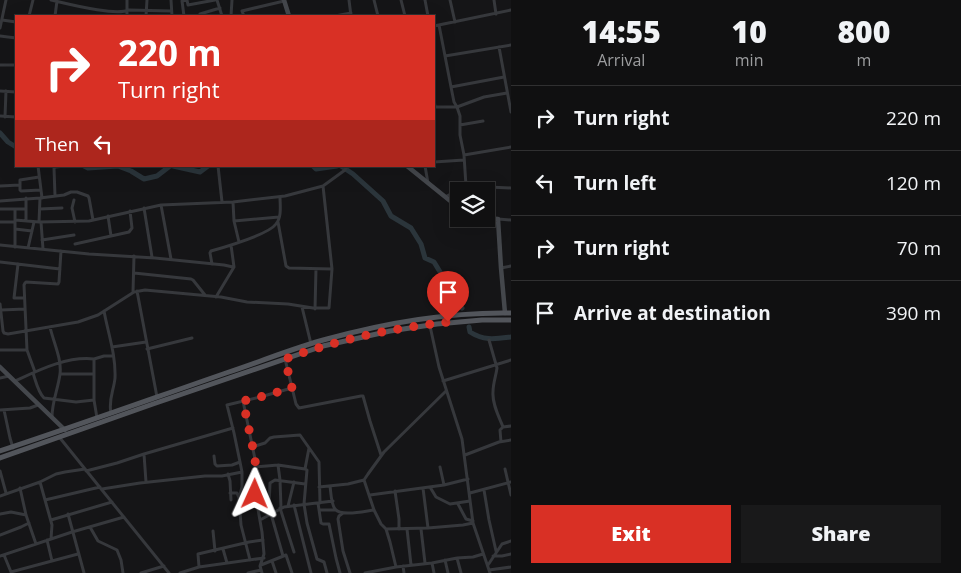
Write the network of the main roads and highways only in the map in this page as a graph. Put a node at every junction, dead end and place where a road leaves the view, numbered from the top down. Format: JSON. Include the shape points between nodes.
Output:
{"nodes":[{"id":1,"x":508,"y":313,"type":"edge"},
{"id":2,"x":511,"y":320,"type":"edge"},
{"id":3,"x":0,"y":451,"type":"edge"},
{"id":4,"x":0,"y":458,"type":"edge"}],
"edges":[{"from":1,"to":3,"type":"main road","via":[[406,322],[326,339]]},
{"from":2,"to":4,"type":"main road","via":[[430,325],[323,346]]}]}
